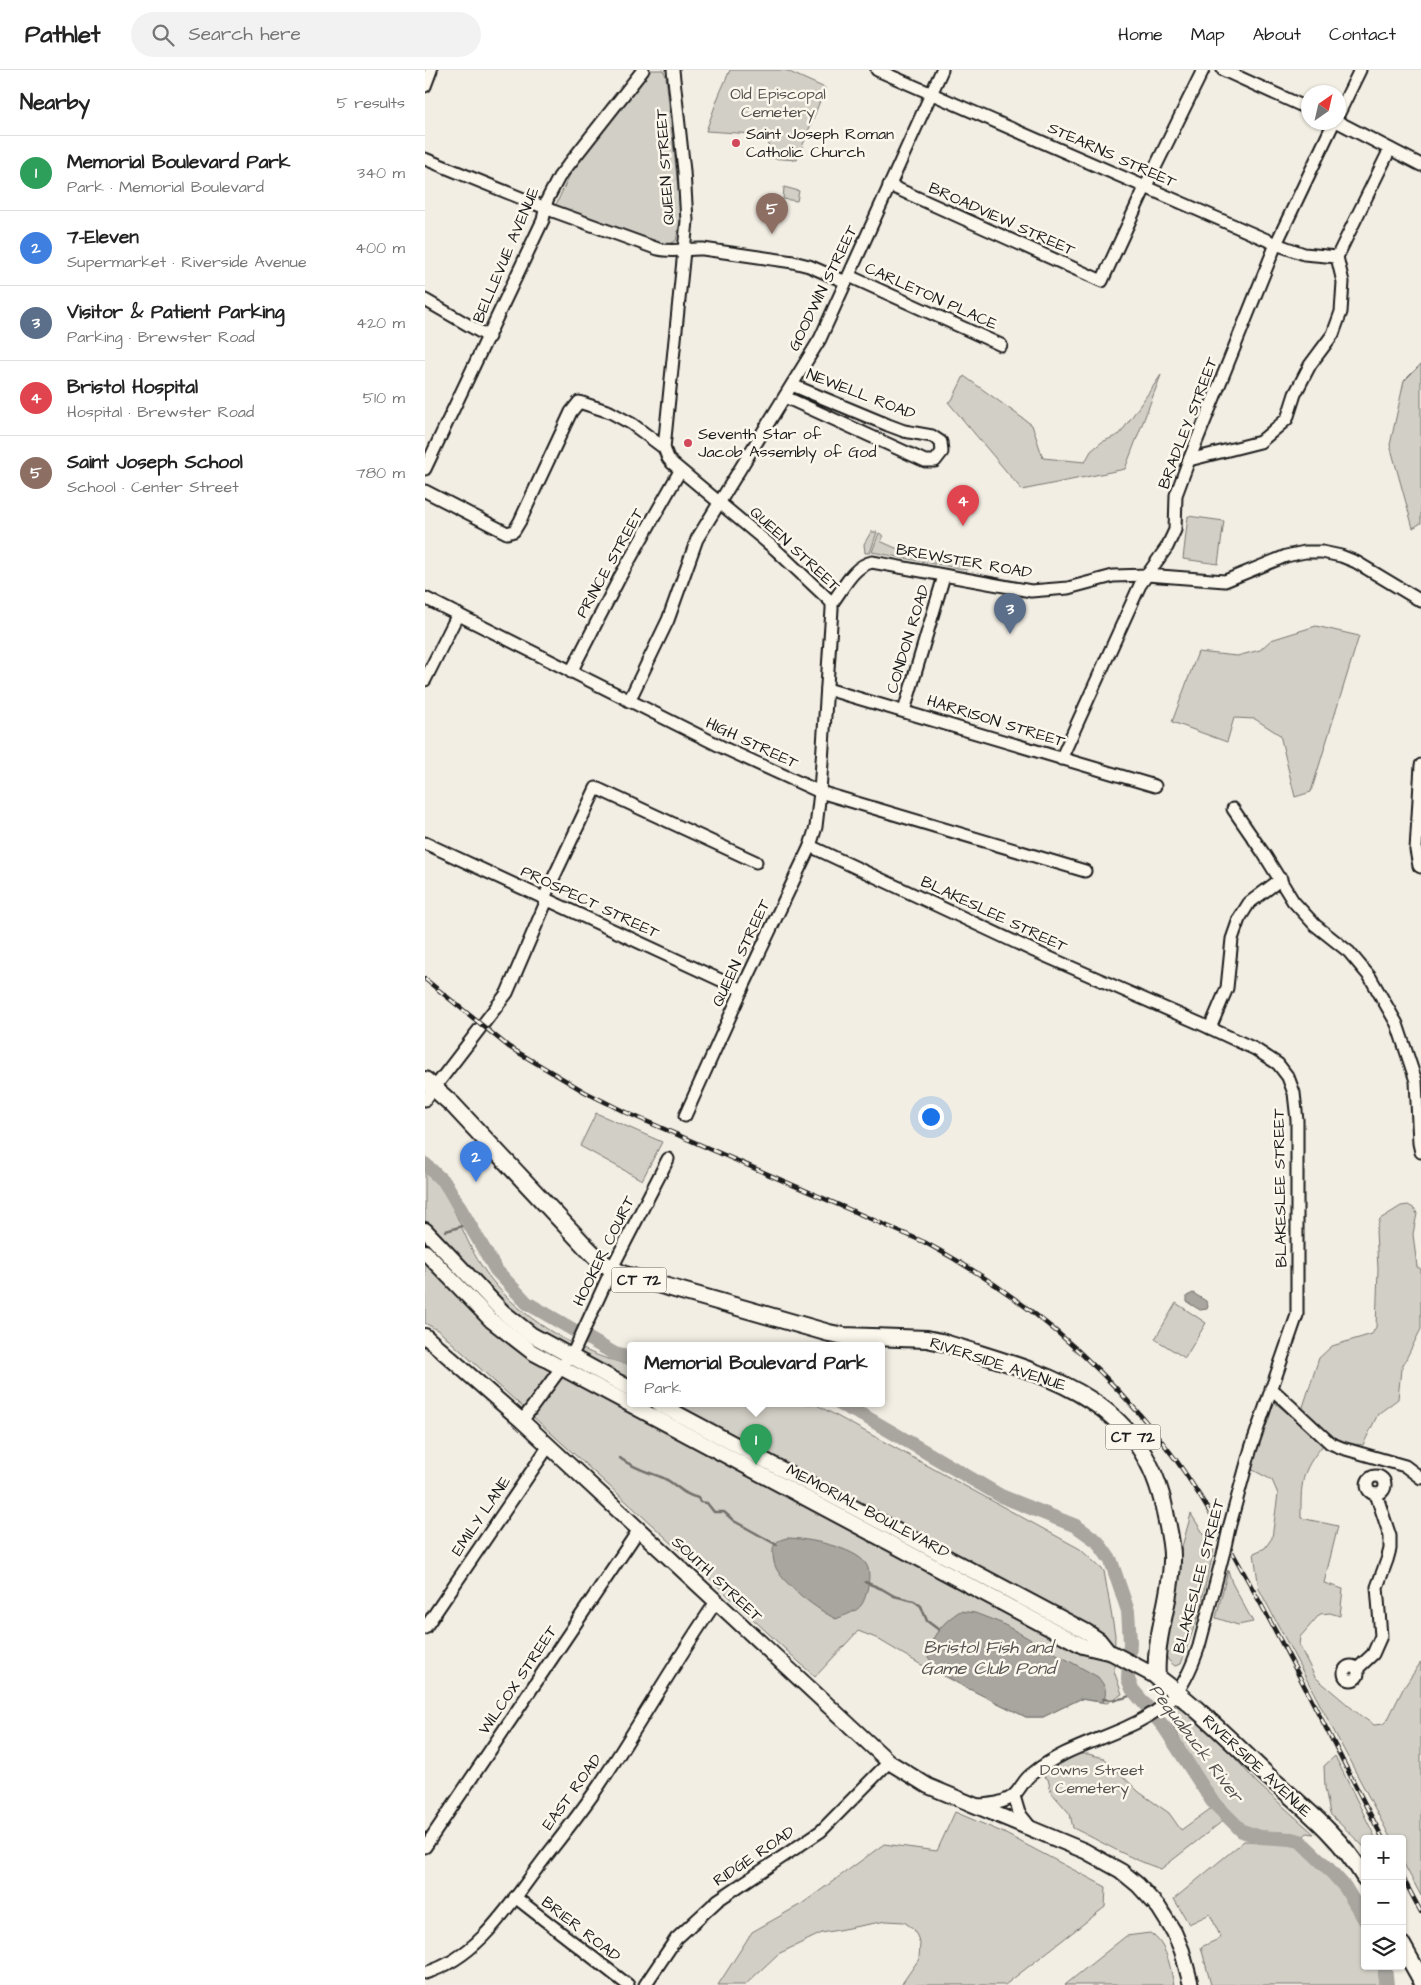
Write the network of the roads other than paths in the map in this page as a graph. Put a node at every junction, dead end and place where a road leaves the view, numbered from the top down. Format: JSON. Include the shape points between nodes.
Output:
{"nodes":[{"id":1,"x":431,"y":70,"type":"edge"},
{"id":2,"x":643,"y":70,"type":"edge"},
{"id":3,"x":673,"y":70,"type":"edge"},
{"id":4,"x":877,"y":70,"type":"edge"},
{"id":5,"x":942,"y":70,"type":"edge"},
{"id":6,"x":1203,"y":70,"type":"edge"},
{"id":7,"x":1223,"y":70,"type":"edge"},
{"id":8,"x":1359,"y":70,"type":"edge"},
{"id":9,"x":425,"y":86,"type":"edge"},
{"id":10,"x":931,"y":94,"type":"junction"},
{"id":11,"x":1346,"y":98,"type":"edge"},
{"id":12,"x":1301,"y":105,"type":"edge"},
{"id":13,"x":1346,"y":126,"type":"edge"},
{"id":14,"x":1330,"y":130,"type":"edge"},
{"id":15,"x":1390,"y":149,"type":"junction"},
{"id":16,"x":425,"y":159,"type":"edge"},
{"id":17,"x":1421,"y":165,"type":"edge"},
{"id":18,"x":889,"y":186,"type":"junction"},
{"id":19,"x":1146,"y":188,"type":"junction"},
{"id":20,"x":546,"y":208,"type":"junction"},
{"id":21,"x":1276,"y":244,"type":"junction"},
{"id":22,"x":684,"y":250,"type":"junction"},
{"id":23,"x":1337,"y":257,"type":"junction"},
{"id":24,"x":847,"y":279,"type":"junction"},
{"id":25,"x":425,"y":300,"type":"edge"},
{"id":26,"x":489,"y":337,"type":"junction"},
{"id":27,"x":1001,"y":345,"type":"dead end"},
{"id":28,"x":792,"y":385,"type":"junction"},
{"id":29,"x":785,"y":397,"type":"junction"},
{"id":30,"x":664,"y":448,"type":"junction"},
{"id":31,"x":1189,"y":460,"type":"junction"},
{"id":32,"x":425,"y":469,"type":"edge"},
{"id":33,"x":680,"y":471,"type":"junction"},
{"id":34,"x":425,"y":491,"type":"edge"},
{"id":35,"x":719,"y":502,"type":"junction"},
{"id":36,"x":1147,"y":575,"type":"junction"},
{"id":37,"x":944,"y":576,"type":"junction"},
{"id":38,"x":425,"y":598,"type":"edge"},
{"id":39,"x":1421,"y":601,"type":"edge"},
{"id":40,"x":832,"y":603,"type":"junction"},
{"id":41,"x":458,"y":614,"type":"junction"},
{"id":42,"x":571,"y":672,"type":"junction"},
{"id":43,"x":425,"y":680,"type":"edge"},
{"id":44,"x":827,"y":689,"type":"junction"},
{"id":45,"x":629,"y":701,"type":"junction"},
{"id":46,"x":904,"y":710,"type":"junction"},
{"id":47,"x":1061,"y":759,"type":"junction"},
{"id":48,"x":1421,"y":765,"type":"edge"},
{"id":49,"x":1155,"y":786,"type":"dead end"},
{"id":50,"x":820,"y":792,"type":"junction"},
{"id":51,"x":1233,"y":809,"type":"dead end"},
{"id":52,"x":425,"y":843,"type":"edge"},
{"id":53,"x":811,"y":846,"type":"junction"},
{"id":54,"x":756,"y":862,"type":"dead end"},
{"id":55,"x":1420,"y":866,"type":"edge"},
{"id":56,"x":1085,"y":871,"type":"dead end"},
{"id":57,"x":1281,"y":879,"type":"junction"},
{"id":58,"x":545,"y":899,"type":"junction"},
{"id":59,"x":742,"y":990,"type":"junction"},
{"id":60,"x":1210,"y":1028,"type":"junction"},
{"id":61,"x":428,"y":1089,"type":"edge"},
{"id":62,"x":685,"y":1116,"type":"dead end"},
{"id":63,"x":1421,"y":1152,"type":"edge"},
{"id":64,"x":668,"y":1159,"type":"dead end"},
{"id":65,"x":425,"y":1230,"type":"edge"},
{"id":66,"x":425,"y":1252,"type":"edge"},
{"id":67,"x":612,"y":1269,"type":"junction"},
{"id":68,"x":425,"y":1336,"type":"edge"},
{"id":69,"x":573,"y":1350,"type":"junction"},
{"id":70,"x":561,"y":1368,"type":"junction"},
{"id":71,"x":627,"y":1386,"type":"edge"},
{"id":72,"x":1271,"y":1388,"type":"junction"},
{"id":73,"x":627,"y":1403,"type":"edge"},
{"id":74,"x":634,"y":1407,"type":"edge"},
{"id":75,"x":665,"y":1407,"type":"edge"},
{"id":76,"x":522,"y":1421,"type":"junction"},
{"id":77,"x":548,"y":1447,"type":"junction"},
{"id":78,"x":1379,"y":1459,"type":"junction"},
{"id":79,"x":1421,"y":1478,"type":"edge"},
{"id":80,"x":638,"y":1531,"type":"junction"},
{"id":81,"x":716,"y":1602,"type":"junction"},
{"id":82,"x":425,"y":1628,"type":"edge"},
{"id":83,"x":1110,"y":1652,"type":"junction"},
{"id":84,"x":1357,"y":1669,"type":"dead end"},
{"id":85,"x":1157,"y":1677,"type":"junction"},
{"id":86,"x":1177,"y":1692,"type":"junction"},
{"id":87,"x":889,"y":1762,"type":"junction"},
{"id":88,"x":1014,"y":1796,"type":"junction"},
{"id":89,"x":974,"y":1806,"type":"junction"},
{"id":90,"x":1031,"y":1828,"type":"junction"},
{"id":91,"x":425,"y":1847,"type":"edge"},
{"id":92,"x":1361,"y":1871,"type":"edge"},
{"id":93,"x":515,"y":1897,"type":"junction"},
{"id":94,"x":1406,"y":1952,"type":"edge"},
{"id":95,"x":425,"y":1973,"type":"edge"},
{"id":96,"x":1421,"y":1979,"type":"edge"},
{"id":97,"x":628,"y":1985,"type":"edge"},
{"id":98,"x":645,"y":1985,"type":"edge"},
{"id":99,"x":1191,"y":1985,"type":"edge"}],
"edges":[{"from":1,"to":9,"type":"street"},
{"from":2,"to":20,"type":"street","name":"BELLEVUE AVENUE","via":[[567,166],[550,194]]},
{"from":3,"to":22,"type":"street","name":"QUEEN STREET","via":[[687,206]]},
{"from":4,"to":10,"type":"street","name":"STEARNS STREET"},
{"from":5,"to":10,"type":"street","name":"GOODWIN STREET"},
{"from":6,"to":19,"type":"street"},
{"from":7,"to":12,"type":"street"},
{"from":8,"to":11,"type":"street"},
{"from":10,"to":18,"type":"street","name":"GOODWIN STREET"},
{"from":10,"to":19,"type":"street","name":"STEARNS STREET"},
{"from":13,"to":15,"type":"street"},
{"from":14,"to":21,"type":"street","name":"BRADLEY STREET"},
{"from":15,"to":17,"type":"street"},
{"from":15,"to":23,"type":"street"},
{"from":16,"to":20,"type":"street","name":"CARLETON PLACE"},
{"from":18,"to":19,"type":"street","name":"BROADVIEW STREET","via":[[1103,282]]},
{"from":18,"to":24,"type":"street","name":"GOODWIN STREET"},
{"from":19,"to":21,"type":"street","name":"STEARNS STREET"},
{"from":20,"to":22,"type":"street","name":"CARLETON PLACE","via":[[651,247],[672,252]]},
{"from":20,"to":26,"type":"street","name":"BELLEVUE AVENUE"},
{"from":21,"to":23,"type":"street","name":"STEARNS STREET","via":[[1304,254]]},
{"from":21,"to":31,"type":"street","name":"BRADLEY STREET"},
{"from":22,"to":24,"type":"street","name":"CARLETON PLACE","via":[[785,260]]},
{"from":22,"to":30,"type":"street","name":"QUEEN STREET"},
{"from":23,"to":31,"type":"street","via":[[1343,282],[1341,312],[1333,334],[1310,365],[1295,394],[1287,418],[1260,442]]},
{"from":24,"to":27,"type":"street","name":"CARLETON PLACE"},
{"from":24,"to":28,"type":"street","name":"GOODWIN STREET","via":[[820,339]]},
{"from":25,"to":26,"type":"street"},
{"from":26,"to":32,"type":"street","name":"BELLEVUE AVENUE"},
{"from":28,"to":29,"type":"street","name":"GOODWIN STREET"},
{"from":28,"to":29,"type":"street","name":"NEWELL ROAD","via":[[896,428],[932,436],[941,442],[942,452],[935,461],[925,461]]},
{"from":29,"to":35,"type":"street","name":"GOODWIN STREET"},
{"from":30,"to":33,"type":"street","name":"QUEEN STREET"},
{"from":30,"to":34,"type":"street","via":[[610,412],[579,402],[571,412],[514,531],[507,533]]},
{"from":31,"to":36,"type":"street","name":"BRADLEY STREET","via":[[1176,495],[1175,530]]},
{"from":33,"to":35,"type":"street","name":"QUEEN STREET"},
{"from":33,"to":42,"type":"street","name":"PRINCE STREET"},
{"from":35,"to":40,"type":"street","name":"QUEEN STREET"},
{"from":35,"to":45,"type":"street","name":"GOODWIN STREET","via":[[697,539],[668,620]]},
{"from":36,"to":37,"type":"street","name":"BREWSTER ROAD","via":[[1113,576],[1067,588],[1031,590]]},
{"from":36,"to":39,"type":"street","name":"BREWSTER ROAD","via":[[1225,581],[1286,556],[1322,552],[1356,562]]},
{"from":36,"to":47,"type":"street","name":"BRADLEY STREET"},
{"from":37,"to":40,"type":"street","name":"BREWSTER ROAD","via":[[879,562],[867,563],[856,570]]},
{"from":37,"to":46,"type":"street","name":"CONDON ROAD"},
{"from":38,"to":41,"type":"street","name":"HIGH STREET"},
{"from":40,"to":44,"type":"street","name":"QUEEN STREET"},
{"from":41,"to":42,"type":"street","name":"HIGH STREET"},
{"from":41,"to":43,"type":"street"},
{"from":42,"to":45,"type":"street","name":"HIGH STREET"},
{"from":44,"to":46,"type":"street","name":"HARRISON STREET"},
{"from":44,"to":50,"type":"street","name":"QUEEN STREET"},
{"from":45,"to":50,"type":"street","name":"HIGH STREET"},
{"from":46,"to":47,"type":"street","name":"HARRISON STREET"},
{"from":47,"to":49,"type":"street","name":"HARRISON STREET"},
{"from":48,"to":55,"type":"street","via":[[1416,850]]},
{"from":50,"to":53,"type":"street","name":"QUEEN STREET"},
{"from":50,"to":56,"type":"street","name":"HIGH STREET"},
{"from":51,"to":57,"type":"street"},
{"from":52,"to":58,"type":"street","name":"PROSPECT STREET"},
{"from":53,"to":59,"type":"street","name":"QUEEN STREET"},
{"from":53,"to":60,"type":"street","name":"BLAKESLEE STREET","via":[[1034,951]]},
{"from":54,"to":58,"type":"street","via":[[596,788]]},
{"from":57,"to":60,"type":"street","via":[[1249,903],[1239,919],[1232,939],[1227,988]]},
{"from":57,"to":63,"type":"street","via":[[1293,901],[1315,925],[1349,952],[1369,977],[1397,1024],[1415,1081]]},
{"from":58,"to":59,"type":"street","name":"PROSPECT STREET"},
{"from":58,"to":61,"type":"street","via":[[507,993]]},
{"from":59,"to":62,"type":"street","name":"QUEEN STREET"},
{"from":60,"to":72,"type":"street","name":"BLAKESLEE STREET","via":[[1278,1064],[1295,1093],[1298,1303],[1293,1328]]},
{"from":61,"to":67,"type":"highway","name":"RIVERSIDE AVENUE","number":"CT 72","via":[[453,1105],[586,1247]]},
{"from":64,"to":67,"type":"street","name":"HOOKER COURT"},
{"from":65,"to":69,"type":"main road","via":[[503,1312],[532,1335]]},
{"from":66,"to":70,"type":"main road","name":"MEMORIAL BOULEVARD","via":[[507,1334]]},
{"from":67,"to":69,"type":"street","name":"HOOKER COURT"},
{"from":67,"to":85,"type":"highway","name":"RIVERSIDE AVENUE","number":"CT 72","via":[[646,1282],[829,1333],[941,1342],[1055,1381],[1097,1403],[1121,1424],[1142,1450],[1157,1479],[1163,1501],[1172,1560],[1156,1656]]},
{"from":68,"to":76,"type":"main road","name":"SOUTH STREET"},
{"from":69,"to":70,"type":"street","name":"HOOKER COURT"},
{"from":69,"to":71,"type":"main road"},
{"from":70,"to":73,"type":"main road","name":"MEMORIAL BOULEVARD"},
{"from":70,"to":76,"type":"street","name":"HOOKER COURT"},
{"from":72,"to":78,"type":"street","via":[[1330,1443]]},
{"from":72,"to":86,"type":"street","name":"BLAKESLEE STREET","bridge":true,"via":[[1243,1473],[1195,1660]]},
{"from":74,"to":83,"type":"main road","name":"MEMORIAL BOULEVARD","via":[[1083,1646]]},
{"from":75,"to":83,"type":"main road","name":"MEMORIAL BOULEVARD","via":[[1087,1632]]},
{"from":76,"to":77,"type":"main road","name":"SOUTH STREET"},
{"from":77,"to":80,"type":"main road","name":"SOUTH STREET"},
{"from":77,"to":82,"type":"street","name":"EMILY LANE"},
{"from":78,"to":79,"type":"street","via":[[1405,1466]]},
{"from":78,"to":84,"type":"street","via":[[1376,1476],[1369,1479],[1367,1486],[1376,1494],[1390,1536],[1387,1560],[1377,1587],[1381,1636],[1373,1654]]},
{"from":80,"to":81,"type":"main road","name":"SOUTH STREET"},
{"from":80,"to":91,"type":"street","name":"WILCOX STREET"},
{"from":81,"to":87,"type":"main road","name":"SOUTH STREET"},
{"from":81,"to":93,"type":"street","name":"EAST ROAD","via":[[599,1785]]},
{"from":83,"to":85,"type":"main road","name":"MEMORIAL BOULEVARD"},
{"from":85,"to":86,"type":"highway","name":"RIVERSIDE AVENUE"},
{"from":86,"to":88,"type":"street","name":"BLAKESLEE STREET","via":[[1141,1721],[1074,1748],[1031,1773]]},
{"from":86,"to":92,"type":"highway","name":"RIVERSIDE AVENUE","via":[[1337,1841]]},
{"from":87,"to":89,"type":"main road","name":"SOUTH STREET","via":[[928,1786]]},
{"from":87,"to":98,"type":"street","name":"RIDGE ROAD","via":[[821,1831],[718,1900],[676,1939]]},
{"from":88,"to":89,"type":"street"},
{"from":88,"to":90,"type":"street","via":[[1019,1813]]},
{"from":89,"to":90,"type":"main road","name":"SOUTH STREET"},
{"from":90,"to":99,"type":"main road","name":"SOUTH STREET","via":[[1104,1860],[1138,1885],[1159,1908],[1174,1932],[1183,1951]]},
{"from":93,"to":95,"type":"street","name":"EAST ROAD","via":[[468,1950]]},
{"from":93,"to":97,"type":"street","name":"BRIER ROAD"},
{"from":94,"to":96,"type":"highway"}]}
